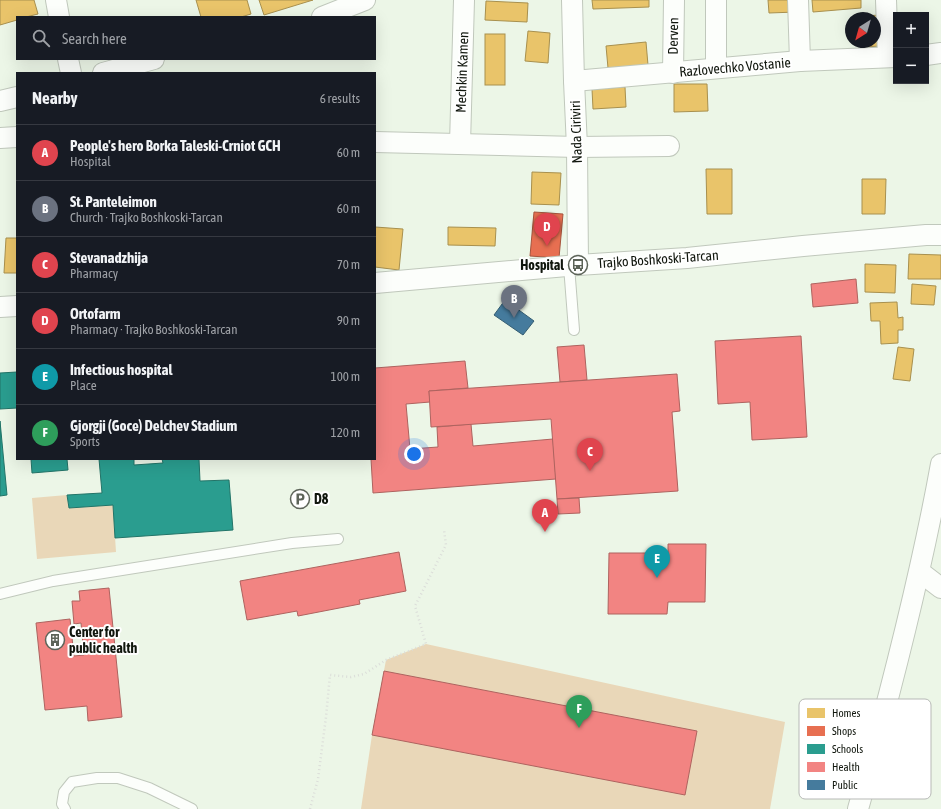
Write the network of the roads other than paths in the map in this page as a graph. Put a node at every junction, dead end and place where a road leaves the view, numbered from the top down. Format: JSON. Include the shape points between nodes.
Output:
{"nodes":[{"id":1,"x":56,"y":0,"type":"edge"},
{"id":2,"x":365,"y":0,"type":"edge"},
{"id":3,"x":464,"y":0,"type":"edge"},
{"id":4,"x":572,"y":0,"type":"edge"},
{"id":5,"x":674,"y":0,"type":"edge"},
{"id":6,"x":716,"y":0,"type":"edge"},
{"id":7,"x":798,"y":0,"type":"edge"},
{"id":8,"x":886,"y":0,"type":"edge"},
{"id":9,"x":59,"y":16,"type":"edge"},
{"id":10,"x":325,"y":16,"type":"edge"},
{"id":11,"x":941,"y":53,"type":"edge"},
{"id":12,"x":929,"y":55,"type":"edge"},
{"id":13,"x":892,"y":57,"type":"edge"},
{"id":14,"x":68,"y":60,"type":"edge"},
{"id":15,"x":150,"y":60,"type":"edge"},
{"id":16,"x":800,"y":61,"type":"junction"},
{"id":17,"x":716,"y":68,"type":"junction"},
{"id":18,"x":71,"y":72,"type":"edge"},
{"id":19,"x":107,"y":72,"type":"edge"},
{"id":20,"x":673,"y":72,"type":"junction"},
{"id":21,"x":574,"y":81,"type":"junction"},
{"id":22,"x":16,"y":97,"type":"edge"},
{"id":23,"x":0,"y":101,"type":"edge"},
{"id":24,"x":16,"y":137,"type":"edge"},
{"id":25,"x":0,"y":138,"type":"edge"},
{"id":26,"x":376,"y":142,"type":"edge"},
{"id":27,"x":460,"y":144,"type":"junction"},
{"id":28,"x":669,"y":146,"type":"dead end"},
{"id":29,"x":577,"y":147,"type":"junction"},
{"id":30,"x":941,"y":235,"type":"edge"},
{"id":31,"x":574,"y":265,"type":"junction"},
{"id":32,"x":376,"y":283,"type":"edge"},
{"id":33,"x":16,"y":306,"type":"edge"},
{"id":34,"x":0,"y":307,"type":"edge"},
{"id":35,"x":574,"y":330,"type":"dead end"},
{"id":36,"x":941,"y":464,"type":"edge"},
{"id":37,"x":938,"y":494,"type":"edge"},
{"id":38,"x":338,"y":539,"type":"dead end"},
{"id":39,"x":920,"y":572,"type":"junction"},
{"id":40,"x":941,"y":588,"type":"edge"},
{"id":41,"x":0,"y":594,"type":"edge"},
{"id":42,"x":889,"y":699,"type":"edge"},
{"id":43,"x":861,"y":799,"type":"edge"},
{"id":44,"x":65,"y":809,"type":"edge"},
{"id":45,"x":192,"y":809,"type":"edge"},
{"id":46,"x":858,"y":809,"type":"edge"}],
"edges":[{"from":1,"to":9,"type":"street"},
{"from":2,"to":10,"type":"street"},
{"from":3,"to":27,"type":"street","name":"Mechkin Kamen"},
{"from":4,"to":21,"type":"street","name":"Nada Ciriviri"},
{"from":5,"to":20,"type":"street","name":"Derven"},
{"from":6,"to":17,"type":"street"},
{"from":7,"to":16,"type":"street"},
{"from":8,"to":13,"type":"street"},
{"from":11,"to":12,"type":"street"},
{"from":13,"to":16,"type":"street","name":"Razlovechko Vostanie"},
{"from":14,"to":18,"type":"street"},
{"from":15,"to":19,"type":"street"},
{"from":16,"to":17,"type":"street","name":"Razlovechko Vostanie"},
{"from":17,"to":20,"type":"street","name":"Razlovechko Vostanie"},
{"from":20,"to":21,"type":"street","name":"Razlovechko Vostanie"},
{"from":21,"to":29,"type":"street","name":"Nada Ciriviri"},
{"from":22,"to":23,"type":"street"},
{"from":24,"to":25,"type":"street"},
{"from":26,"to":27,"type":"street"},
{"from":27,"to":29,"type":"street"},
{"from":28,"to":29,"type":"street"},
{"from":29,"to":31,"type":"street","name":"Nada Ciriviri"},
{"from":30,"to":31,"type":"street","name":"Trajko Boshkoski-Tarcan","via":[[687,258]]},
{"from":31,"to":32,"type":"street","name":"Trajko Boshkoski-Tarcan"},
{"from":31,"to":35,"type":"lane"},
{"from":33,"to":34,"type":"street"},
{"from":36,"to":37,"type":"street"},
{"from":37,"to":39,"type":"street"},
{"from":38,"to":41,"type":"lane","via":[[292,543],[53,581]]},
{"from":39,"to":40,"type":"street"},
{"from":39,"to":42,"type":"street"},
{"from":43,"to":46,"type":"street"},
{"from":44,"to":45,"type":"lane","via":[[62,804],[64,792],[72,782],[118,778],[150,788]]}]}
